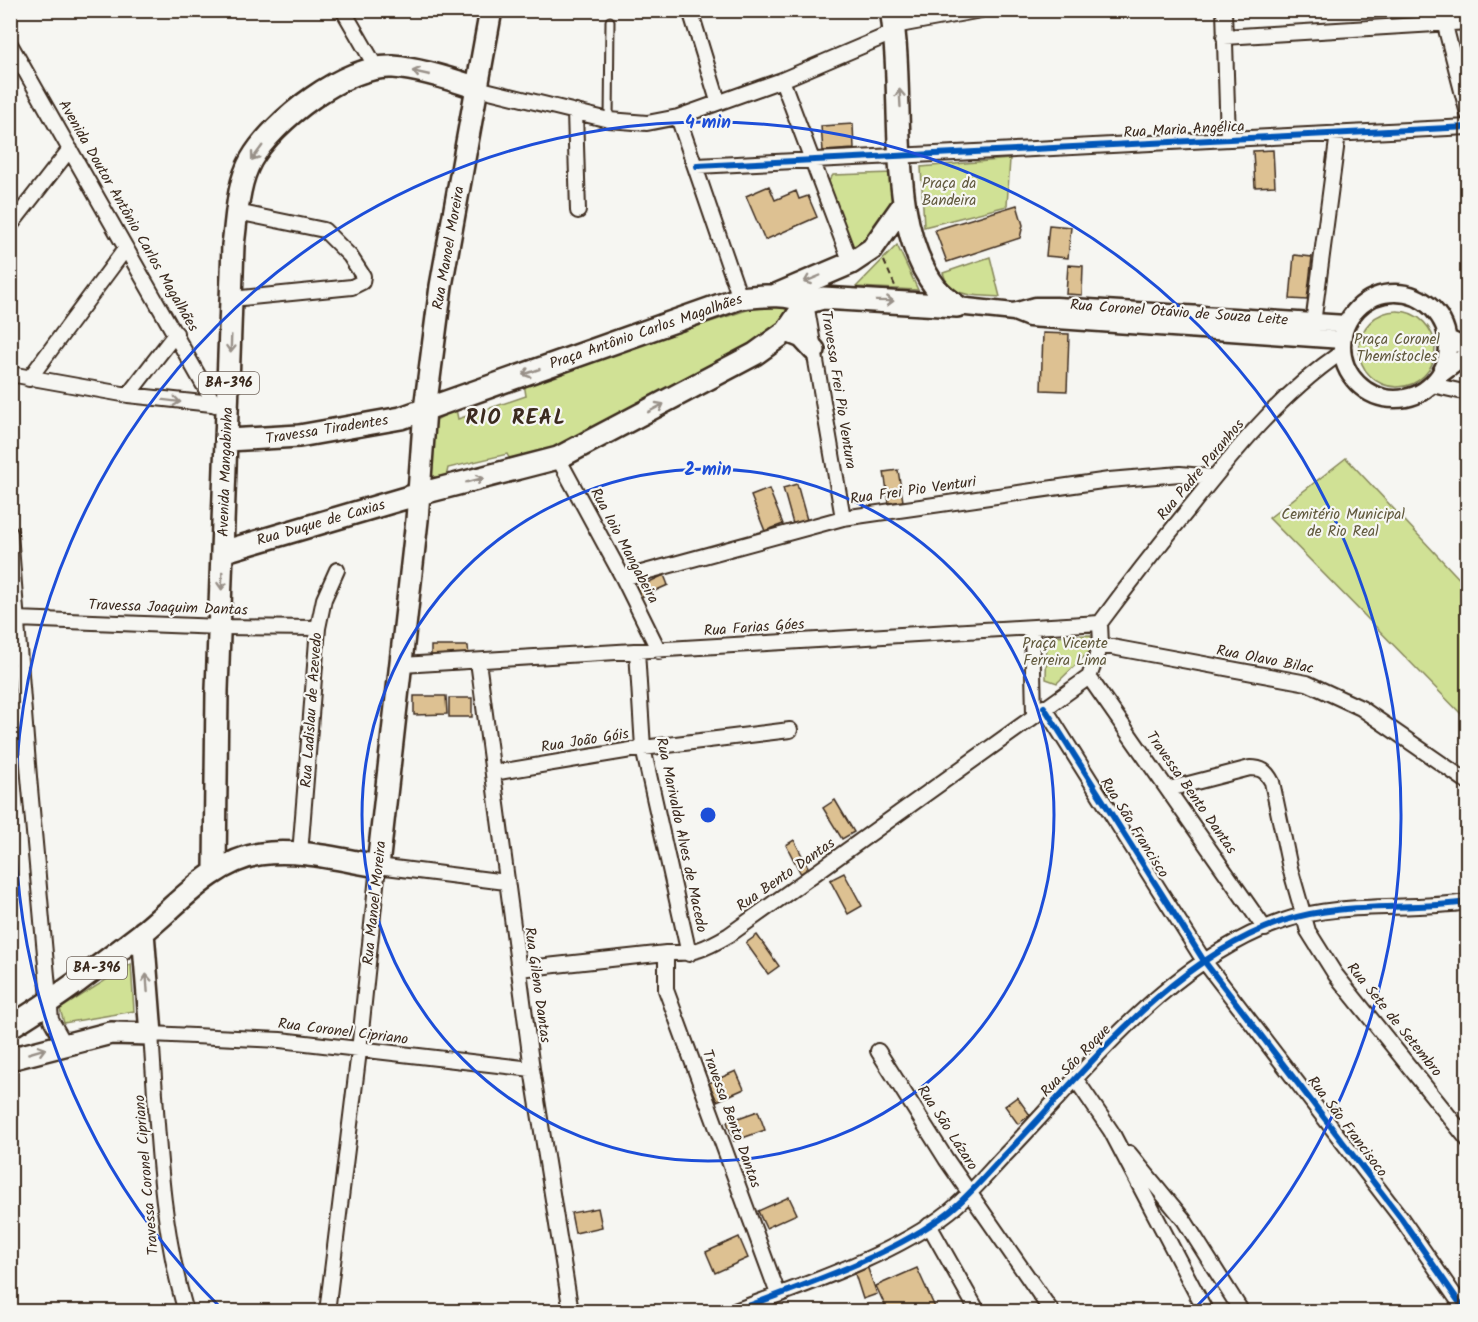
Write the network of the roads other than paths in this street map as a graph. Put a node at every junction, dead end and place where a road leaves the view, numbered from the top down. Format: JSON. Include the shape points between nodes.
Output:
{"nodes":[{"id":1,"x":343,"y":10,"type":"edge"},
{"id":2,"x":491,"y":10,"type":"edge"},
{"id":3,"x":690,"y":10,"type":"edge"},
{"id":4,"x":981,"y":10,"type":"edge"},
{"id":5,"x":1224,"y":10,"type":"edge"},
{"id":6,"x":1443,"y":17,"type":"edge"},
{"id":7,"x":610,"y":21,"type":"dead end"},
{"id":8,"x":1467,"y":22,"type":"edge"},
{"id":9,"x":894,"y":23,"type":"edge"},
{"id":10,"x":1224,"y":37,"type":"junction"},
{"id":11,"x":10,"y":44,"type":"edge"},
{"id":12,"x":377,"y":69,"type":"junction"},
{"id":13,"x":782,"y":80,"type":"junction"},
{"id":14,"x":477,"y":88,"type":"junction"},
{"id":15,"x":718,"y":101,"type":"junction"},
{"id":16,"x":575,"y":112,"type":"junction"},
{"id":17,"x":1467,"y":114,"type":"edge"},
{"id":18,"x":678,"y":117,"type":"junction"},
{"id":19,"x":609,"y":120,"type":"junction"},
{"id":20,"x":1467,"y":127,"type":"edge"},
{"id":21,"x":1338,"y":133,"type":"junction"},
{"id":22,"x":1228,"y":139,"type":"junction"},
{"id":23,"x":70,"y":149,"type":"junction"},
{"id":24,"x":902,"y":157,"type":"junction"},
{"id":25,"x":814,"y":162,"type":"junction"},
{"id":26,"x":696,"y":166,"type":"junction"},
{"id":27,"x":903,"y":205,"type":"junction"},
{"id":28,"x":578,"y":211,"type":"dead end"},
{"id":29,"x":237,"y":212,"type":"junction"},
{"id":30,"x":10,"y":226,"type":"edge"},
{"id":31,"x":126,"y":248,"type":"junction"},
{"id":32,"x":872,"y":249,"type":"junction"},
{"id":33,"x":851,"y":263,"type":"junction"},
{"id":34,"x":774,"y":296,"type":"junction"},
{"id":35,"x":232,"y":298,"type":"junction"},
{"id":36,"x":740,"y":298,"type":"junction"},
{"id":37,"x":814,"y":301,"type":"junction"},
{"id":38,"x":957,"y":306,"type":"junction"},
{"id":39,"x":1312,"y":329,"type":"junction"},
{"id":40,"x":787,"y":331,"type":"junction"},
{"id":41,"x":176,"y":333,"type":"junction"},
{"id":42,"x":1343,"y":339,"type":"junction"},
{"id":43,"x":1448,"y":339,"type":"junction"},
{"id":44,"x":1467,"y":342,"type":"edge"},
{"id":45,"x":814,"y":350,"type":"junction"},
{"id":46,"x":1467,"y":354,"type":"edge"},
{"id":47,"x":10,"y":374,"type":"edge"},
{"id":48,"x":29,"y":379,"type":"junction"},
{"id":49,"x":1436,"y":380,"type":"junction"},
{"id":50,"x":1467,"y":393,"type":"edge"},
{"id":51,"x":128,"y":395,"type":"junction"},
{"id":52,"x":222,"y":405,"type":"junction"},
{"id":53,"x":425,"y":409,"type":"junction"},
{"id":54,"x":228,"y":440,"type":"junction"},
{"id":55,"x":558,"y":458,"type":"junction"},
{"id":56,"x":1214,"y":477,"type":"junction"},
{"id":57,"x":419,"y":494,"type":"junction"},
{"id":58,"x":843,"y":518,"type":"junction"},
{"id":59,"x":10,"y":533,"type":"edge"},
{"id":60,"x":222,"y":552,"type":"junction"},
{"id":61,"x":337,"y":570,"type":"dead end"},
{"id":62,"x":623,"y":578,"type":"junction"},
{"id":63,"x":17,"y":619,"type":"junction"},
{"id":64,"x":1100,"y":623,"type":"junction"},
{"id":65,"x":220,"y":627,"type":"junction"},
{"id":66,"x":318,"y":628,"type":"junction"},
{"id":67,"x":1032,"y":628,"type":"junction"},
{"id":68,"x":1101,"y":645,"type":"junction"},
{"id":69,"x":637,"y":651,"type":"junction"},
{"id":70,"x":659,"y":651,"type":"junction"},
{"id":71,"x":478,"y":661,"type":"junction"},
{"id":72,"x":402,"y":665,"type":"junction"},
{"id":73,"x":1089,"y":677,"type":"junction"},
{"id":74,"x":17,"y":699,"type":"edge"},
{"id":75,"x":1039,"y":710,"type":"junction"},
{"id":76,"x":790,"y":730,"type":"dead end"},
{"id":77,"x":643,"y":748,"type":"junction"},
{"id":78,"x":493,"y":773,"type":"junction"},
{"id":79,"x":1467,"y":782,"type":"edge"},
{"id":80,"x":1170,"y":789,"type":"junction"},
{"id":81,"x":300,"y":854,"type":"junction"},
{"id":82,"x":378,"y":866,"type":"junction"},
{"id":83,"x":215,"y":870,"type":"junction"},
{"id":84,"x":507,"y":882,"type":"junction"},
{"id":85,"x":1467,"y":902,"type":"edge"},
{"id":86,"x":1302,"y":916,"type":"junction"},
{"id":87,"x":1265,"y":928,"type":"junction"},
{"id":88,"x":143,"y":932,"type":"junction"},
{"id":89,"x":666,"y":953,"type":"junction"},
{"id":90,"x":689,"y":954,"type":"junction"},
{"id":91,"x":1204,"y":961,"type":"junction"},
{"id":92,"x":519,"y":969,"type":"junction"},
{"id":93,"x":50,"y":1002,"type":"junction"},
{"id":94,"x":10,"y":1027,"type":"edge"},
{"id":95,"x":151,"y":1034,"type":"junction"},
{"id":96,"x":64,"y":1043,"type":"junction"},
{"id":97,"x":359,"y":1051,"type":"junction"},
{"id":98,"x":878,"y":1051,"type":"dead end"},
{"id":99,"x":10,"y":1059,"type":"edge"},
{"id":100,"x":532,"y":1069,"type":"junction"},
{"id":101,"x":1075,"y":1078,"type":"junction"},
{"id":102,"x":1111,"y":1131,"type":"junction"},
{"id":103,"x":1467,"y":1140,"type":"edge"},
{"id":104,"x":970,"y":1192,"type":"junction"},
{"id":105,"x":929,"y":1225,"type":"junction"},
{"id":106,"x":778,"y":1294,"type":"junction"},
{"id":107,"x":186,"y":1311,"type":"edge"},
{"id":108,"x":327,"y":1311,"type":"edge"},
{"id":109,"x":571,"y":1311,"type":"edge"},
{"id":110,"x":732,"y":1311,"type":"edge"},
{"id":111,"x":978,"y":1311,"type":"edge"},
{"id":112,"x":1052,"y":1311,"type":"edge"},
{"id":113,"x":1206,"y":1311,"type":"edge"},
{"id":114,"x":1242,"y":1311,"type":"edge"},
{"id":115,"x":1466,"y":1311,"type":"edge"}],
"edges":[{"from":1,"to":12,"type":"street"},
{"from":2,"to":14,"type":"main road","name":"Rua Manoel Moreira"},
{"from":3,"to":15,"type":"street"},
{"from":4,"to":9,"type":"street"},
{"from":5,"to":10,"type":"street"},
{"from":6,"to":8,"type":"street"},
{"from":6,"to":10,"type":"street"},
{"from":6,"to":17,"type":"street"},
{"from":7,"to":19,"type":"lane"},
{"from":9,"to":13,"type":"street"},
{"from":24,"to":9,"type":"main road","one_way":true},
{"from":10,"to":22,"type":"street"},
{"from":11,"to":23,"type":"street","name":"Avenida Doutor Antônio Carlos Magalhães"},
{"from":14,"to":12,"type":"main road","name":"Avenida Mangabinha","number":"BA-396","one_way":true,"via":[[406,69]]},
{"from":12,"to":29,"type":"main road","name":"Avenida Mangabinha","number":"BA-396","one_way":true,"via":[[317,94],[286,118],[251,160]]},
{"from":13,"to":15,"type":"street"},
{"from":13,"to":25,"type":"street"},
{"from":14,"to":16,"type":"street"},
{"from":14,"to":53,"type":"main road","name":"Rua Manoel Moreira","via":[[441,286]]},
{"from":15,"to":18,"type":"street"},
{"from":16,"to":19,"type":"street"},
{"from":16,"to":28,"type":"street"},
{"from":18,"to":19,"type":"street","via":[[647,123]]},
{"from":18,"to":26,"type":"street"},
{"from":20,"to":21,"type":"street","name":"Rua Maria Angélica"},
{"from":21,"to":22,"type":"street","name":"Rua Maria Angélica"},
{"from":21,"to":39,"type":"street"},
{"from":22,"to":24,"type":"street","name":"Rua Maria Angélica"},
{"from":23,"to":30,"type":"street"},
{"from":23,"to":31,"type":"street","name":"Avenida Doutor Antônio Carlos Magalhães"},
{"from":24,"to":25,"type":"street"},
{"from":24,"to":27,"type":"main road"},
{"from":25,"to":26,"type":"street"},
{"from":25,"to":33,"type":"street"},
{"from":26,"to":36,"type":"street"},
{"from":27,"to":32,"type":"main road"},
{"from":27,"to":38,"type":"main road","via":[[921,262],[937,289]]},
{"from":29,"to":35,"type":"main road","name":"Avenida Mangabinha","number":"BA-396"},
{"from":29,"to":35,"type":"street","via":[[324,230],[350,256],[363,276],[362,282],[352,287]]},
{"from":31,"to":41,"type":"street","name":"Avenida Doutor Antônio Carlos Magalhães"},
{"from":31,"to":48,"type":"street"},
{"from":32,"to":33,"type":"main road"},
{"from":32,"to":37,"type":"main road","via":[[866,263]]},
{"from":33,"to":34,"type":"main road","one_way":true},
{"from":34,"to":36,"type":"main road","name":"Praça Antônio Carlos Magalhães"},
{"from":34,"to":37,"type":"main road","name":"Praça Antônio Carlos Magalhães"},
{"from":35,"to":52,"type":"main road","name":"Avenida Mangabinha","number":"BA-396","one_way":true},
{"from":36,"to":53,"type":"main road","name":"Praça Antônio Carlos Magalhães","one_way":true},
{"from":37,"to":38,"type":"main road","one_way":true},
{"from":37,"to":40,"type":"main road"},
{"from":37,"to":45,"type":"street","name":"Travessa Frei Pio Ventura"},
{"from":38,"to":39,"type":"street","name":"Rua Coronel Otávio de Souza Leite","via":[[1014,312],[1029,318]]},
{"from":39,"to":42,"type":"street","name":"Rua Coronel Otávio de Souza Leite"},
{"from":40,"to":45,"type":"main road","via":[[802,336]]},
{"from":55,"to":40,"type":"main road","one_way":true,"via":[[692,389]]},
{"from":41,"to":51,"type":"street"},
{"from":41,"to":52,"type":"street","name":"Avenida Doutor Antônio Carlos Magalhães"},
{"from":42,"to":43,"type":"street","via":[[1355,310],[1368,299],[1402,292],[1433,308]]},
{"from":42,"to":49,"type":"street","via":[[1346,368],[1369,393],[1384,399],[1401,399],[1418,395]]},
{"from":42,"to":56,"type":"street","name":"Rua Padre Paranhos"},
{"from":43,"to":44,"type":"street","via":[[1459,344]]},
{"from":43,"to":49,"type":"street","via":[[1447,358]]},
{"from":45,"to":58,"type":"street","name":"Travessa Frei Pio Ventura"},
{"from":46,"to":49,"type":"street"},
{"from":47,"to":48,"type":"street"},
{"from":48,"to":51,"type":"street"},
{"from":49,"to":50,"type":"street"},
{"from":51,"to":52,"type":"street","one_way":true},
{"from":52,"to":54,"type":"main road","name":"Avenida Mangabinha","number":"BA-396"},
{"from":53,"to":54,"type":"main road","name":"Travessa Tiradentes","via":[[359,428],[273,439]]},
{"from":53,"to":57,"type":"main road"},
{"from":54,"to":60,"type":"main road","name":"Avenida Mangabinha","number":"BA-396"},
{"from":57,"to":55,"type":"main road","one_way":true},
{"from":55,"to":62,"type":"street","name":"Rua Ioio Mangabeira"},
{"from":56,"to":58,"type":"street","name":"Rua Frei Pio Venturi","via":[[1180,474],[1109,480]]},
{"from":56,"to":64,"type":"street","name":"Rua Padre Paranhos"},
{"from":57,"to":60,"type":"main road","name":"Rua Duque de Caxias"},
{"from":57,"to":72,"type":"main road","name":"Rua Manoel Moreira"},
{"from":58,"to":62,"type":"street","name":"Rua Frei Pio Venturi"},
{"from":59,"to":63,"type":"street"},
{"from":60,"to":65,"type":"main road","name":"Avenida Mangabinha","number":"BA-396","one_way":true},
{"from":61,"to":66,"type":"street","name":"Rua Ladislau de Azevedo","via":[[324,599]]},
{"from":62,"to":70,"type":"street","name":"Rua Ioio Mangabeira"},
{"from":63,"to":65,"type":"street","name":"Travessa Joaquim Dantas"},
{"from":63,"to":74,"type":"street"},
{"from":64,"to":67,"type":"street"},
{"from":64,"to":68,"type":"street"},
{"from":65,"to":66,"type":"street","name":"Travessa Joaquim Dantas"},
{"from":65,"to":83,"type":"main road","name":"Avenida Mangabinha","number":"BA-396"},
{"from":66,"to":81,"type":"street","name":"Rua Ladislau de Azevedo"},
{"from":67,"to":70,"type":"street","name":"Rua Farias Góes"},
{"from":67,"to":75,"type":"street"},
{"from":68,"to":73,"type":"street"},
{"from":68,"to":79,"type":"street","name":"Rua Olavo Bilac","via":[[1307,683],[1361,708]]},
{"from":69,"to":70,"type":"street","name":"Rua Farias Góes"},
{"from":69,"to":71,"type":"street","name":"Rua Farias Góes"},
{"from":69,"to":77,"type":"street","name":"Rua Marivaldo Alves de Macedo"},
{"from":71,"to":72,"type":"street","name":"Rua Farias Góes"},
{"from":71,"to":78,"type":"street","name":"Rua Gileno Dantas"},
{"from":72,"to":82,"type":"main road","name":"Rua Manoel Moreira"},
{"from":73,"to":75,"type":"street"},
{"from":73,"to":80,"type":"street","name":"Travessa Bento Dantas"},
{"from":74,"to":93,"type":"street"},
{"from":75,"to":90,"type":"street","name":"Rua Bento Dantas","via":[[797,889],[729,935]]},
{"from":75,"to":91,"type":"street","name":"Rua São Francisco"},
{"from":76,"to":77,"type":"street","name":"Rua João Góis"},
{"from":77,"to":78,"type":"street","name":"Rua João Góis"},
{"from":77,"to":90,"type":"street","name":"Rua Marivaldo Alves de Macedo"},
{"from":78,"to":84,"type":"street","name":"Rua Gileno Dantas"},
{"from":80,"to":86,"type":"street","name":"Rua Sete de Setembro","via":[[1250,768],[1266,772],[1272,782]]},
{"from":80,"to":87,"type":"street","name":"Travessa Bento Dantas"},
{"from":81,"to":82,"type":"main road","number":"BA-396"},
{"from":81,"to":83,"type":"main road","number":"BA-396","via":[[260,854]]},
{"from":82,"to":84,"type":"street"},
{"from":82,"to":97,"type":"street","name":"Rua Manoel Moreira"},
{"from":83,"to":88,"type":"main road","number":"BA-396"},
{"from":84,"to":92,"type":"street","name":"Rua Gileno Dantas"},
{"from":85,"to":86,"type":"street","name":"Rua São Roque"},
{"from":86,"to":87,"type":"street","name":"Rua São Roque"},
{"from":86,"to":103,"type":"street","name":"Rua Sete de Setembro","via":[[1316,947],[1335,974]]},
{"from":87,"to":91,"type":"street","name":"Rua São Roque"},
{"from":88,"to":93,"type":"main road","number":"BA-396"},
{"from":95,"to":88,"type":"main road","one_way":true},
{"from":89,"to":90,"type":"street","name":"Rua Bento Dantas"},
{"from":89,"to":92,"type":"street","name":"Rua Bento Dantas"},
{"from":89,"to":106,"type":"street","name":"Travessa Bento Dantas","via":[[666,990]]},
{"from":91,"to":101,"type":"street","name":"Rua São Roque","via":[[1140,1014]]},
{"from":91,"to":115,"type":"street","name":"Rua São Francisoco","via":[[1394,1209]]},
{"from":92,"to":100,"type":"street","name":"Rua Gileno Dantas"},
{"from":93,"to":94,"type":"main road","number":"BA-396"},
{"from":93,"to":96,"type":"street","via":[[54,1028]]},
{"from":95,"to":96,"type":"main road","via":[[111,1033]]},
{"from":95,"to":97,"type":"street","name":"Rua Coronel Cipriano","via":[[280,1040]]},
{"from":95,"to":107,"type":"street","name":"Travessa Coronel Cipriano","via":[[164,1212],[172,1265]]},
{"from":99,"to":96,"type":"main road","one_way":true},
{"from":97,"to":100,"type":"street","name":"Rua Coronel Cipriano"},
{"from":97,"to":108,"type":"street","name":"Rua Manoel Moreira"},
{"from":98,"to":104,"type":"street","name":"Rua São Lázaro"},
{"from":100,"to":109,"type":"street","name":"Rua Gileno Dantas"},
{"from":101,"to":102,"type":"street"},
{"from":101,"to":104,"type":"street","name":"Rua São Roque"},
{"from":102,"to":113,"type":"street"},
{"from":102,"to":114,"type":"street","via":[[1184,1220]]},
{"from":104,"to":105,"type":"street","name":"Rua São Roque"},
{"from":104,"to":112,"type":"street","name":"Rua São Lázaro"},
{"from":105,"to":106,"type":"street","name":"Rua São Roque"},
{"from":105,"to":111,"type":"street"},
{"from":106,"to":110,"type":"street","name":"Rua São Roque"}]}
